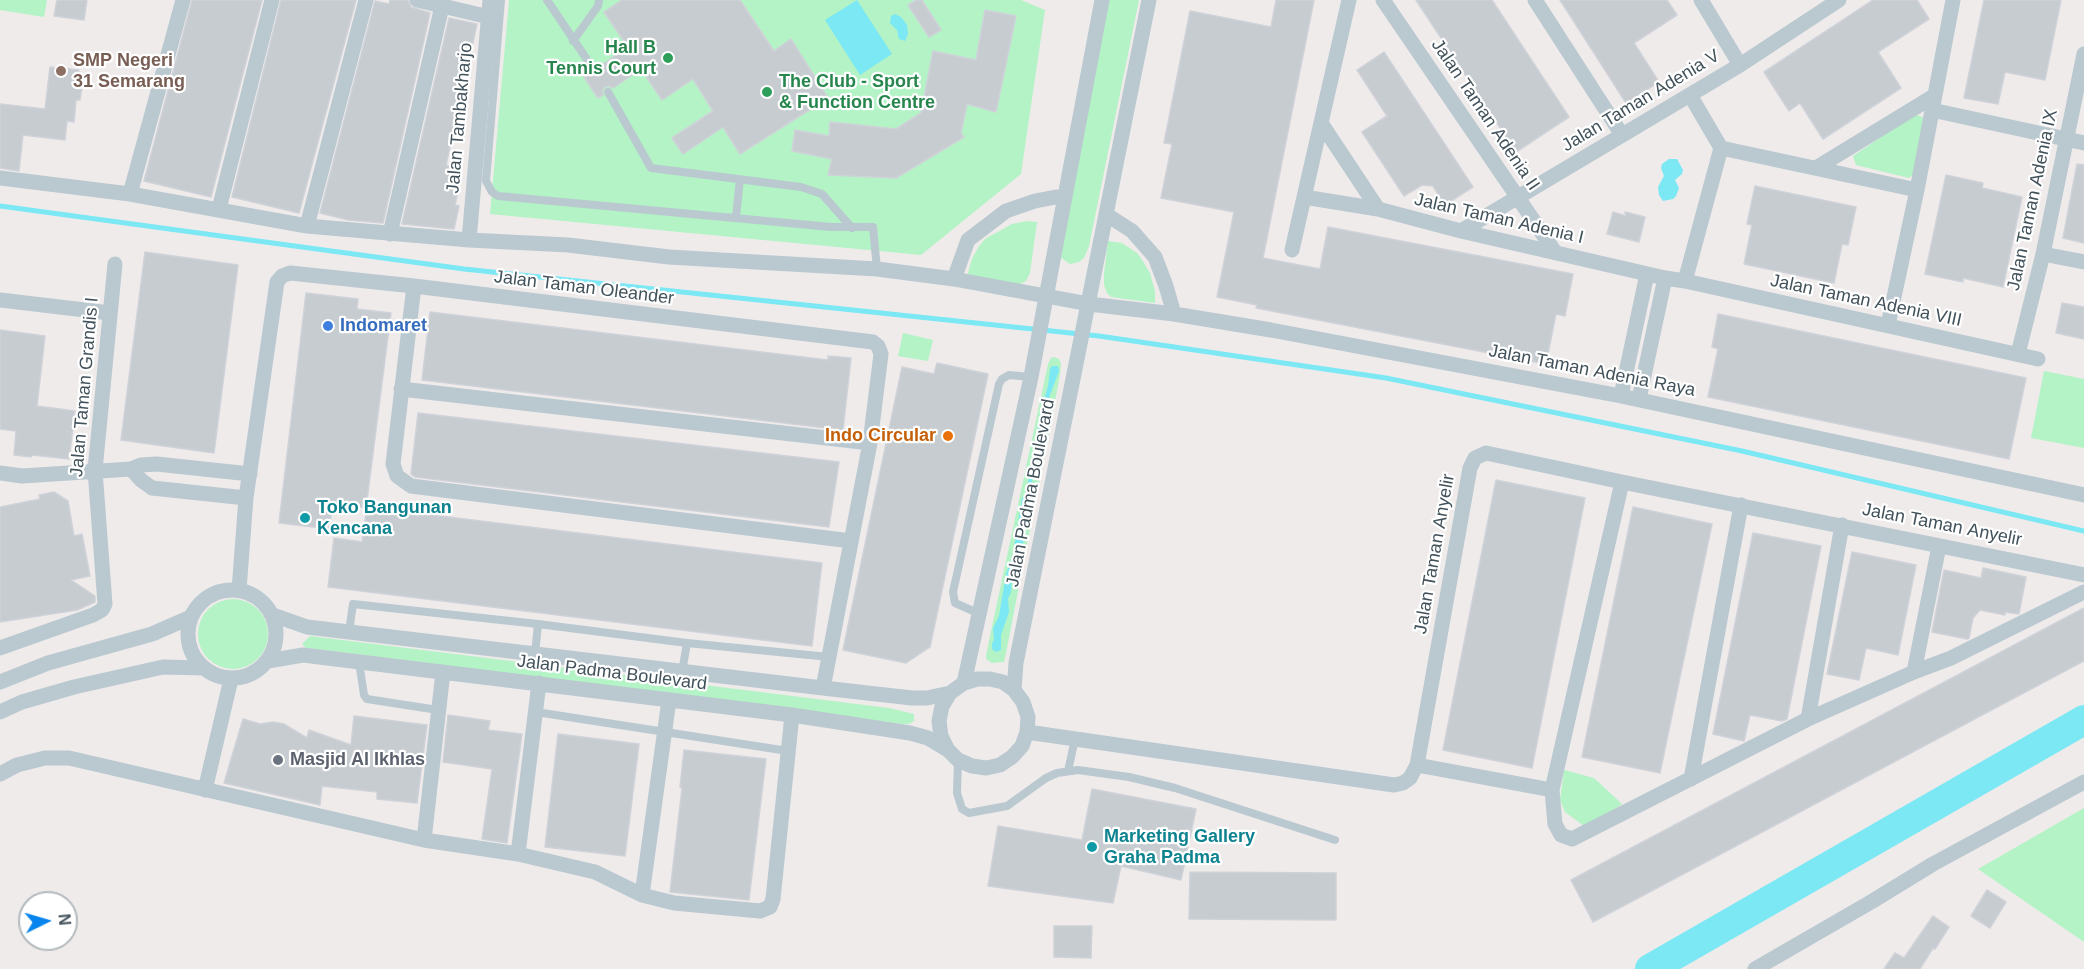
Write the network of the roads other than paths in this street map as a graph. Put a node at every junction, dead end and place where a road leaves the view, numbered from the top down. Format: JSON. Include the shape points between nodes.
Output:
{"nodes":[{"id":1,"x":183,"y":0,"type":"edge"},
{"id":2,"x":272,"y":0,"type":"edge"},
{"id":3,"x":366,"y":0,"type":"edge"},
{"id":4,"x":417,"y":0,"type":"edge"},
{"id":5,"x":490,"y":0,"type":"edge"},
{"id":6,"x":501,"y":0,"type":"edge"},
{"id":7,"x":547,"y":0,"type":"edge"},
{"id":8,"x":599,"y":0,"type":"edge"},
{"id":9,"x":1102,"y":0,"type":"edge"},
{"id":10,"x":1149,"y":0,"type":"edge"},
{"id":11,"x":1349,"y":0,"type":"edge"},
{"id":12,"x":1383,"y":0,"type":"edge"},
{"id":13,"x":1535,"y":0,"type":"edge"},
{"id":14,"x":1701,"y":0,"type":"edge"},
{"id":15,"x":1839,"y":0,"type":"edge"},
{"id":16,"x":1953,"y":0,"type":"edge"},
{"id":17,"x":442,"y":6,"type":"junction"},
{"id":18,"x":489,"y":17,"type":"junction"},
{"id":19,"x":573,"y":41,"type":"junction"},
{"id":20,"x":2084,"y":54,"type":"edge"},
{"id":21,"x":1740,"y":65,"type":"junction"},
{"id":22,"x":594,"y":70,"type":"dead end"},
{"id":23,"x":608,"y":92,"type":"dead end"},
{"id":24,"x":1690,"y":95,"type":"junction"},
{"id":25,"x":1933,"y":103,"type":"junction"},
{"id":26,"x":1321,"y":123,"type":"junction"},
{"id":27,"x":1622,"y":135,"type":"junction"},
{"id":28,"x":2066,"y":139,"type":"junction"},
{"id":29,"x":2084,"y":143,"type":"edge"},
{"id":30,"x":1721,"y":148,"type":"junction"},
{"id":31,"x":1816,"y":168,"type":"junction"},
{"id":32,"x":0,"y":178,"type":"edge"},
{"id":33,"x":740,"y":179,"type":"junction"},
{"id":34,"x":1917,"y":190,"type":"junction"},
{"id":35,"x":129,"y":194,"type":"junction"},
{"id":36,"x":1304,"y":197,"type":"junction"},
{"id":37,"x":1064,"y":198,"type":"junction"},
{"id":38,"x":1519,"y":198,"type":"junction"},
{"id":39,"x":219,"y":209,"type":"junction"},
{"id":40,"x":1378,"y":209,"type":"junction"},
{"id":41,"x":1107,"y":215,"type":"junction"},
{"id":42,"x":736,"y":217,"type":"junction"},
{"id":43,"x":307,"y":226,"type":"junction"},
{"id":44,"x":852,"y":228,"type":"junction"},
{"id":45,"x":1461,"y":231,"type":"junction"},
{"id":46,"x":390,"y":234,"type":"junction"},
{"id":47,"x":469,"y":240,"type":"junction"},
{"id":48,"x":1292,"y":250,"type":"dead end"},
{"id":49,"x":1554,"y":252,"type":"junction"},
{"id":50,"x":2043,"y":254,"type":"junction"},
{"id":51,"x":2084,"y":262,"type":"edge"},
{"id":52,"x":115,"y":264,"type":"dead end"},
{"id":53,"x":877,"y":269,"type":"junction"},
{"id":54,"x":1647,"y":274,"type":"junction"},
{"id":55,"x":1665,"y":278,"type":"junction"},
{"id":56,"x":954,"y":279,"type":"junction"},
{"id":57,"x":1685,"y":281,"type":"junction"},
{"id":58,"x":414,"y":286,"type":"junction"},
{"id":59,"x":1046,"y":297,"type":"junction"},
{"id":60,"x":0,"y":300,"type":"edge"},
{"id":61,"x":1089,"y":305,"type":"junction"},
{"id":62,"x":110,"y":313,"type":"junction"},
{"id":63,"x":1174,"y":314,"type":"junction"},
{"id":64,"x":1888,"y":325,"type":"junction"},
{"id":65,"x":2018,"y":354,"type":"junction"},
{"id":66,"x":2038,"y":358,"type":"dead end"},
{"id":67,"x":1031,"y":373,"type":"junction"},
{"id":68,"x":401,"y":389,"type":"junction"},
{"id":69,"x":1621,"y":396,"type":"junction"},
{"id":70,"x":1639,"y":399,"type":"junction"},
{"id":71,"x":870,"y":442,"type":"junction"},
{"id":72,"x":185,"y":466,"type":"junction"},
{"id":73,"x":131,"y":469,"type":"junction"},
{"id":74,"x":95,"y":470,"type":"junction"},
{"id":75,"x":0,"y":473,"type":"edge"},
{"id":76,"x":250,"y":474,"type":"junction"},
{"id":77,"x":1622,"y":482,"type":"junction"},
{"id":78,"x":183,"y":490,"type":"junction"},
{"id":79,"x":2084,"y":495,"type":"edge"},
{"id":80,"x":246,"y":498,"type":"junction"},
{"id":81,"x":1741,"y":505,"type":"junction"},
{"id":82,"x":1842,"y":525,"type":"junction"},
{"id":83,"x":851,"y":541,"type":"junction"},
{"id":84,"x":1939,"y":546,"type":"junction"},
{"id":85,"x":2083,"y":574,"type":"edge"},
{"id":86,"x":238,"y":590,"type":"junction"},
{"id":87,"x":2084,"y":592,"type":"edge"},
{"id":88,"x":980,"y":614,"type":"junction"},
{"id":89,"x":273,"y":615,"type":"junction"},
{"id":90,"x":192,"y":617,"type":"junction"},
{"id":91,"x":538,"y":624,"type":"junction"},
{"id":92,"x":349,"y":632,"type":"junction"},
{"id":93,"x":687,"y":643,"type":"junction"},
{"id":94,"x":0,"y":648,"type":"edge"},
{"id":95,"x":535,"y":654,"type":"junction"},
{"id":96,"x":829,"y":657,"type":"junction"},
{"id":97,"x":268,"y":661,"type":"junction"},
{"id":98,"x":359,"y":662,"type":"junction"},
{"id":99,"x":204,"y":668,"type":"junction"},
{"id":100,"x":443,"y":672,"type":"junction"},
{"id":101,"x":682,"y":672,"type":"junction"},
{"id":102,"x":1914,"y":672,"type":"junction"},
{"id":103,"x":231,"y":679,"type":"junction"},
{"id":104,"x":0,"y":682,"type":"edge"},
{"id":105,"x":964,"y":682,"type":"junction"},
{"id":106,"x":539,"y":683,"type":"junction"},
{"id":107,"x":823,"y":688,"type":"junction"},
{"id":108,"x":1014,"y":690,"type":"junction"},
{"id":109,"x":950,"y":693,"type":"junction"},
{"id":110,"x":669,"y":700,"type":"junction"},
{"id":111,"x":438,"y":710,"type":"junction"},
{"id":112,"x":0,"y":712,"type":"edge"},
{"id":113,"x":536,"y":712,"type":"junction"},
{"id":114,"x":792,"y":715,"type":"junction"},
{"id":115,"x":1808,"y":718,"type":"junction"},
{"id":116,"x":664,"y":730,"type":"junction"},
{"id":117,"x":1027,"y":732,"type":"junction"},
{"id":118,"x":1075,"y":739,"type":"junction"},
{"id":119,"x":788,"y":751,"type":"junction"},
{"id":120,"x":953,"y":755,"type":"junction"},
{"id":121,"x":1417,"y":765,"type":"junction"},
{"id":122,"x":1068,"y":771,"type":"junction"},
{"id":123,"x":0,"y":774,"type":"edge"},
{"id":124,"x":1691,"y":779,"type":"junction"},
{"id":125,"x":2084,"y":782,"type":"edge"},
{"id":126,"x":205,"y":790,"type":"junction"},
{"id":127,"x":1552,"y":790,"type":"junction"},
{"id":128,"x":424,"y":840,"type":"junction"},
{"id":129,"x":1335,"y":840,"type":"dead end"},
{"id":130,"x":518,"y":854,"type":"junction"},
{"id":131,"x":642,"y":895,"type":"junction"},
{"id":132,"x":1755,"y":969,"type":"edge"}],
"edges":[{"from":1,"to":35,"type":"street"},
{"from":2,"to":39,"type":"street"},
{"from":3,"to":43,"type":"street"},
{"from":4,"to":17,"type":"street"},
{"from":5,"to":18,"type":"street","name":"Jalan Tambakharjo"},
{"from":6,"to":42,"type":"lane","via":[[486,182],[492,192],[498,196]]},
{"from":7,"to":19,"type":"lane"},
{"from":8,"to":19,"type":"lane"},
{"from":9,"to":37,"type":"street"},
{"from":10,"to":41,"type":"street"},
{"from":11,"to":26,"type":"street"},
{"from":12,"to":38,"type":"street","name":"Jalan Taman Adenia II"},
{"from":13,"to":27,"type":"street"},
{"from":14,"to":21,"type":"street"},
{"from":15,"to":21,"type":"street","name":"Jalan Taman Adenia V"},
{"from":16,"to":25,"type":"street"},
{"from":17,"to":18,"type":"street"},
{"from":17,"to":46,"type":"street"},
{"from":18,"to":47,"type":"street","name":"Jalan Tambakharjo"},
{"from":19,"to":22,"type":"lane"},
{"from":20,"to":28,"type":"street","name":"Jalan Taman Adenia IX"},
{"from":21,"to":24,"type":"street","name":"Jalan Taman Adenia V"},
{"from":23,"to":33,"type":"lane","via":[[651,168]]},
{"from":24,"to":27,"type":"street","name":"Jalan Taman Adenia V"},
{"from":24,"to":30,"type":"street"},
{"from":25,"to":28,"type":"street"},
{"from":25,"to":31,"type":"street"},
{"from":25,"to":34,"type":"street"},
{"from":26,"to":36,"type":"street"},
{"from":26,"to":40,"type":"street"},
{"from":27,"to":38,"type":"street","name":"Jalan Taman Adenia V"},
{"from":28,"to":29,"type":"street"},
{"from":28,"to":50,"type":"street","name":"Jalan Taman Adenia IX"},
{"from":30,"to":31,"type":"street"},
{"from":30,"to":57,"type":"street"},
{"from":31,"to":34,"type":"street"},
{"from":32,"to":35,"type":"street","name":"Jalan Taman Adenia Raya"},
{"from":33,"to":42,"type":"lane"},
{"from":33,"to":44,"type":"lane","via":[[801,187],[822,194]]},
{"from":34,"to":64,"type":"street"},
{"from":35,"to":39,"type":"street","name":"Jalan Taman Adenia Raya"},
{"from":36,"to":40,"type":"street","name":"Jalan Taman Adenia I"},
{"from":36,"to":48,"type":"street"},
{"from":37,"to":56,"type":"street","via":[[1035,201],[1006,211],[968,240]]},
{"from":37,"to":59,"type":"street"},
{"from":38,"to":45,"type":"street","name":"Jalan Taman Adenia V"},
{"from":38,"to":49,"type":"street","name":"Jalan Taman Adenia II"},
{"from":39,"to":43,"type":"street","name":"Jalan Taman Adenia Raya"},
{"from":40,"to":45,"type":"street","name":"Jalan Taman Adenia I"},
{"from":41,"to":61,"type":"street"},
{"from":41,"to":63,"type":"street","via":[[1132,231],[1155,257]]},
{"from":42,"to":44,"type":"lane"},
{"from":43,"to":46,"type":"street","name":"Jalan Taman Adenia Raya"},
{"from":44,"to":53,"type":"lane","via":[[873,227]]},
{"from":45,"to":49,"type":"street","name":"Jalan Taman Adenia I"},
{"from":46,"to":47,"type":"street","name":"Jalan Taman Adenia Raya"},
{"from":47,"to":53,"type":"street","name":"Jalan Taman Adenia Raya"},
{"from":49,"to":54,"type":"street","name":"Jalan Taman Adenia I"},
{"from":50,"to":51,"type":"street"},
{"from":50,"to":65,"type":"street","name":"Jalan Taman Adenia IX"},
{"from":52,"to":62,"type":"street","name":"Jalan Taman Grandis I"},
{"from":53,"to":56,"type":"street","name":"Jalan Taman Adenia Raya"},
{"from":54,"to":55,"type":"street","name":"Jalan Taman Adenia I"},
{"from":54,"to":69,"type":"street"},
{"from":55,"to":57,"type":"street","name":"Jalan Taman Adenia I"},
{"from":55,"to":70,"type":"street"},
{"from":56,"to":59,"type":"street","name":"Jalan Taman Adenia Raya"},
{"from":57,"to":64,"type":"street","name":"Jalan Taman Adenia VIII"},
{"from":58,"to":68,"type":"street"},
{"from":58,"to":71,"type":"street","name":"Jalan Taman Oleander","via":[[873,342],[881,354]]},
{"from":58,"to":76,"type":"street","name":"Jalan Taman Oleander","via":[[290,273],[282,276],[277,282]]},
{"from":59,"to":61,"type":"street","name":"Jalan Taman Adenia Raya"},
{"from":59,"to":67,"type":"street","name":"Jalan Padma Boulevard"},
{"from":60,"to":62,"type":"street"},
{"from":61,"to":63,"type":"street","name":"Jalan Taman Adenia Raya"},
{"from":61,"to":108,"type":"street","name":"Jalan Padma Boulevard","via":[[1016,663]]},
{"from":62,"to":74,"type":"street","name":"Jalan Taman Grandis I"},
{"from":63,"to":69,"type":"street","name":"Jalan Taman Adenia Raya"},
{"from":64,"to":65,"type":"street","name":"Jalan Taman Adenia VIII"},
{"from":65,"to":66,"type":"street","name":"Jalan Taman Adenia VIII"},
{"from":67,"to":88,"type":"street","name":"Jalan Padma Boulevard"},
{"from":67,"to":88,"type":"lane","via":[[1009,375],[999,384],[953,592],[955,603]]},
{"from":68,"to":71,"type":"street"},
{"from":68,"to":83,"type":"street","via":[[393,464],[397,476],[411,486]]},
{"from":69,"to":70,"type":"street","name":"Jalan Taman Adenia Raya"},
{"from":70,"to":79,"type":"street","name":"Jalan Taman Adenia Raya"},
{"from":71,"to":83,"type":"street"},
{"from":72,"to":73,"type":"street","via":[[149,464]]},
{"from":72,"to":76,"type":"street"},
{"from":72,"to":78,"type":"street"},
{"from":73,"to":74,"type":"street"},
{"from":73,"to":78,"type":"street","via":[[152,488]]},
{"from":74,"to":75,"type":"street","via":[[22,476]]},
{"from":74,"to":94,"type":"street","name":"Jalan Taman Grandis I","via":[[105,604],[102,610]]},
{"from":76,"to":80,"type":"street"},
{"from":77,"to":81,"type":"street","name":"Jalan Taman Anyelir"},
{"from":77,"to":121,"type":"street","name":"Jalan Taman Anyelir","via":[[1486,453],[1475,458],[1470,468]]},
{"from":77,"to":127,"type":"street"},
{"from":78,"to":80,"type":"street"},
{"from":80,"to":86,"type":"street"},
{"from":81,"to":82,"type":"street","name":"Jalan Taman Anyelir"},
{"from":81,"to":124,"type":"street"},
{"from":82,"to":84,"type":"street","name":"Jalan Taman Anyelir"},
{"from":82,"to":115,"type":"street"},
{"from":83,"to":96,"type":"street"},
{"from":84,"to":85,"type":"street","name":"Jalan Taman Anyelir"},
{"from":84,"to":102,"type":"street"},
{"from":86,"to":89,"type":"street","via":[[253,594]]},
{"from":86,"to":90,"type":"street","via":[[211,595],[199,604]]},
{"from":87,"to":102,"type":"street","via":[[1951,658]]},
{"from":88,"to":105,"type":"street","name":"Jalan Padma Boulevard"},
{"from":89,"to":92,"type":"street","name":"Jalan Padma Boulevard","via":[[307,627]]},
{"from":89,"to":97,"type":"street","via":[[277,631]]},
{"from":90,"to":99,"type":"street","via":[[189,645]]},
{"from":90,"to":104,"type":"street","via":[[152,634],[48,663]]},
{"from":91,"to":92,"type":"lane","via":[[353,604]]},
{"from":91,"to":93,"type":"lane"},
{"from":91,"to":95,"type":"lane"},
{"from":92,"to":95,"type":"street","name":"Jalan Padma Boulevard"},
{"from":93,"to":96,"type":"lane"},
{"from":93,"to":101,"type":"lane"},
{"from":95,"to":101,"type":"street","name":"Jalan Padma Boulevard"},
{"from":96,"to":107,"type":"street"},
{"from":97,"to":98,"type":"street","name":"Jalan Padma Boulevard","via":[[303,655]]},
{"from":97,"to":103,"type":"street","via":[[258,671]]},
{"from":98,"to":100,"type":"street","name":"Jalan Padma Boulevard"},
{"from":98,"to":111,"type":"lane","via":[[367,699]]},
{"from":99,"to":103,"type":"street"},
{"from":99,"to":112,"type":"street","via":[[163,667],[74,687]]},
{"from":100,"to":106,"type":"street","name":"Jalan Padma Boulevard"},
{"from":100,"to":111,"type":"street"},
{"from":101,"to":107,"type":"street","name":"Jalan Padma Boulevard"},
{"from":102,"to":115,"type":"street"},
{"from":103,"to":126,"type":"street"},
{"from":105,"to":108,"type":"street","via":[[990,678]]},
{"from":105,"to":109,"type":"street"},
{"from":106,"to":110,"type":"street","name":"Jalan Padma Boulevard"},
{"from":106,"to":113,"type":"street"},
{"from":107,"to":109,"type":"street","name":"Jalan Padma Boulevard","via":[[912,698]]},
{"from":108,"to":117,"type":"street","via":[[1028,717]]},
{"from":109,"to":120,"type":"street","via":[[939,721],[941,736]]},
{"from":110,"to":114,"type":"street","name":"Jalan Padma Boulevard"},
{"from":110,"to":116,"type":"street"},
{"from":111,"to":128,"type":"street"},
{"from":113,"to":116,"type":"lane"},
{"from":113,"to":130,"type":"street"},
{"from":114,"to":119,"type":"street"},
{"from":114,"to":120,"type":"street","name":"Jalan Padma Boulevard","via":[[910,733],[928,738]]},
{"from":115,"to":124,"type":"street"},
{"from":116,"to":119,"type":"lane"},
{"from":116,"to":131,"type":"street"},
{"from":117,"to":118,"type":"street"},
{"from":117,"to":120,"type":"street","via":[[1017,751],[1000,765],[972,766]]},
{"from":118,"to":121,"type":"street","via":[[1394,785],[1410,778]]},
{"from":118,"to":122,"type":"lane"},
{"from":119,"to":131,"type":"street","via":[[770,907],[760,911],[685,904]]},
{"from":120,"to":122,"type":"lane","via":[[957,793],[962,809],[969,813],[1006,806],[1046,778]]},
{"from":121,"to":127,"type":"street"},
{"from":122,"to":129,"type":"lane","via":[[1129,777],[1175,788]]},
{"from":123,"to":126,"type":"street","via":[[45,758],[69,758]]},
{"from":124,"to":127,"type":"street","via":[[1572,838],[1561,835],[1555,824]]},
{"from":125,"to":132,"type":"street","via":[[1933,864]]},
{"from":126,"to":128,"type":"street"},
{"from":128,"to":130,"type":"street"},
{"from":130,"to":131,"type":"street","via":[[595,872]]}]}
